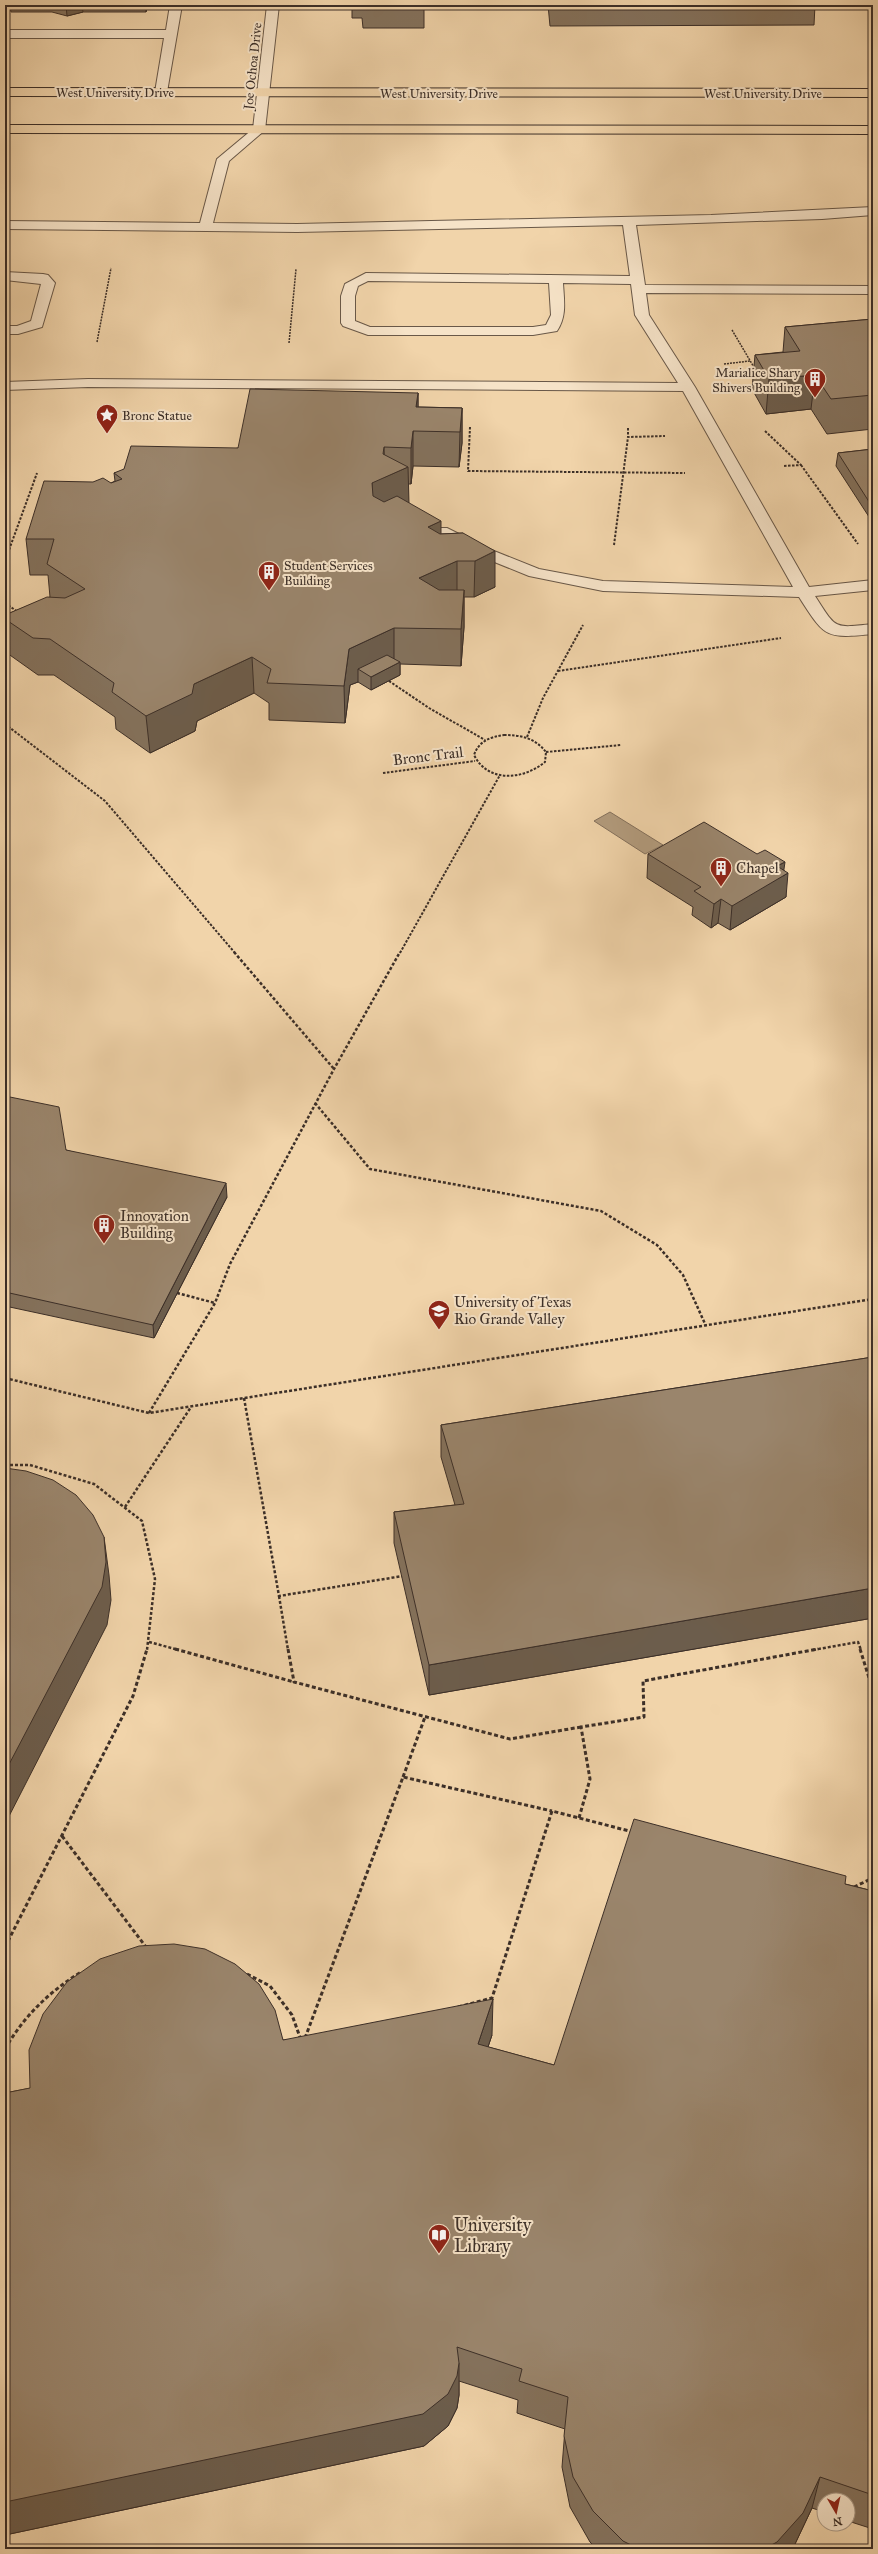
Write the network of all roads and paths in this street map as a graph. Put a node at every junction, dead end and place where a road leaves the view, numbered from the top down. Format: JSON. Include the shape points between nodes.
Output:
{"nodes":[{"id":1,"x":176,"y":5,"type":"edge"},
{"id":2,"x":273,"y":5,"type":"edge"},
{"id":3,"x":5,"y":34,"type":"edge"},
{"id":4,"x":171,"y":34,"type":"junction"},
{"id":5,"x":5,"y":92,"type":"edge"},
{"id":6,"x":161,"y":92,"type":"junction"},
{"id":7,"x":263,"y":92,"type":"junction"},
{"id":8,"x":873,"y":93,"type":"edge"},
{"id":9,"x":5,"y":129,"type":"edge"},
{"id":10,"x":259,"y":130,"type":"junction"},
{"id":11,"x":873,"y":130,"type":"edge"},
{"id":12,"x":873,"y":211,"type":"edge"},
{"id":13,"x":629,"y":220,"type":"junction"},
{"id":14,"x":5,"y":225,"type":"edge"},
{"id":15,"x":205,"y":228,"type":"junction"},
{"id":16,"x":296,"y":266,"type":"dead end"},
{"id":17,"x":5,"y":276,"type":"edge"},
{"id":18,"x":556,"y":278,"type":"junction"},
{"id":19,"x":638,"y":285,"type":"junction"},
{"id":20,"x":873,"y":290,"type":"edge"},
{"id":21,"x":731,"y":328,"type":"dead end"},
{"id":22,"x":5,"y":330,"type":"edge"},
{"id":23,"x":289,"y":345,"type":"dead end"},
{"id":24,"x":750,"y":361,"type":"junction"},
{"id":25,"x":727,"y":370,"type":"dead end"},
{"id":26,"x":757,"y":373,"type":"dead end"},
{"id":27,"x":734,"y":381,"type":"dead end"},
{"id":28,"x":757,"y":385,"type":"dead end"},
{"id":29,"x":5,"y":386,"type":"edge"},
{"id":30,"x":688,"y":387,"type":"junction"},
{"id":31,"x":737,"y":387,"type":"junction"},
{"id":32,"x":741,"y":394,"type":"dead end"},
{"id":33,"x":471,"y":420,"type":"dead end"},
{"id":34,"x":628,"y":425,"type":"dead end"},
{"id":35,"x":761,"y":428,"type":"dead end"},
{"id":36,"x":667,"y":436,"type":"dead end"},
{"id":37,"x":628,"y":437,"type":"junction"},
{"id":38,"x":801,"y":465,"type":"junction"},
{"id":39,"x":778,"y":466,"type":"dead end"},
{"id":40,"x":624,"y":472,"type":"junction"},
{"id":41,"x":37,"y":473,"type":"dead end"},
{"id":42,"x":692,"y":473,"type":"dead end"},
{"id":43,"x":441,"y":531,"type":"dead end"},
{"id":44,"x":859,"y":545,"type":"dead end"},
{"id":45,"x":614,"y":546,"type":"dead end"},
{"id":46,"x":5,"y":561,"type":"edge"},
{"id":47,"x":873,"y":585,"type":"edge"},
{"id":48,"x":806,"y":592,"type":"junction"},
{"id":49,"x":5,"y":603,"type":"edge"},
{"id":50,"x":22,"y":615,"type":"edge"},
{"id":51,"x":584,"y":623,"type":"dead end"},
{"id":52,"x":873,"y":629,"type":"edge"},
{"id":53,"x":785,"y":638,"type":"dead end"},
{"id":54,"x":558,"y":671,"type":"junction"},
{"id":55,"x":389,"y":681,"type":"edge"},
{"id":56,"x":5,"y":724,"type":"edge"},
{"id":57,"x":526,"y":737,"type":"junction"},
{"id":58,"x":485,"y":740,"type":"junction"},
{"id":59,"x":621,"y":745,"type":"dead end"},
{"id":60,"x":546,"y":752,"type":"junction"},
{"id":61,"x":475,"y":761,"type":"junction"},
{"id":62,"x":383,"y":772,"type":"dead end"},
{"id":63,"x":500,"y":775,"type":"junction"},
{"id":64,"x":334,"y":1069,"type":"junction"},
{"id":65,"x":315,"y":1103,"type":"junction"},
{"id":66,"x":177,"y":1294,"type":"edge"},
{"id":67,"x":873,"y":1299,"type":"edge"},
{"id":68,"x":215,"y":1303,"type":"junction"},
{"id":69,"x":706,"y":1326,"type":"junction"},
{"id":70,"x":5,"y":1378,"type":"edge"},
{"id":71,"x":244,"y":1398,"type":"junction"},
{"id":72,"x":192,"y":1406,"type":"junction"},
{"id":73,"x":149,"y":1413,"type":"junction"},
{"id":74,"x":5,"y":1465,"type":"edge"},
{"id":75,"x":125,"y":1507,"type":"junction"},
{"id":76,"x":403,"y":1576,"type":"edge"},
{"id":77,"x":279,"y":1596,"type":"junction"},
{"id":78,"x":149,"y":1642,"type":"junction"},
{"id":79,"x":871,"y":1681,"type":"edge"},
{"id":80,"x":294,"y":1682,"type":"junction"},
{"id":81,"x":873,"y":1692,"type":"edge"},
{"id":82,"x":425,"y":1717,"type":"junction"},
{"id":83,"x":581,"y":1726,"type":"junction"},
{"id":84,"x":403,"y":1777,"type":"junction"},
{"id":85,"x":552,"y":1811,"type":"junction"},
{"id":86,"x":578,"y":1818,"type":"junction"},
{"id":87,"x":639,"y":1834,"type":"edge"},
{"id":88,"x":62,"y":1836,"type":"junction"},
{"id":89,"x":873,"y":1878,"type":"edge"},
{"id":90,"x":850,"y":1890,"type":"edge"},
{"id":91,"x":5,"y":1947,"type":"edge"},
{"id":92,"x":141,"y":1952,"type":"edge"},
{"id":93,"x":88,"y":1968,"type":"edge"},
{"id":94,"x":245,"y":1974,"type":"edge"},
{"id":95,"x":454,"y":2008,"type":"edge"},
{"id":96,"x":5,"y":2049,"type":"edge"},
{"id":97,"x":873,"y":2546,"type":"edge"},
{"id":98,"x":849,"y":2549,"type":"edge"}],
"edges":[{"from":1,"to":4,"type":"street"},
{"from":2,"to":7,"type":"street","name":"Joe Ochoa Drive"},
{"from":3,"to":4,"type":"street"},
{"from":4,"to":6,"type":"street"},
{"from":5,"to":6,"type":"main road","name":"West University Drive"},
{"from":6,"to":7,"type":"main road","name":"West University Drive"},
{"from":7,"to":8,"type":"main road","name":"West University Drive"},
{"from":7,"to":10,"type":"street","name":"Joe Ochoa Drive"},
{"from":9,"to":10,"type":"main road"},
{"from":10,"to":11,"type":"main road"},
{"from":10,"to":15,"type":"street","via":[[222,159]]},
{"from":12,"to":13,"type":"street","via":[[822,215]]},
{"from":13,"to":15,"type":"street"},
{"from":13,"to":19,"type":"street"},
{"from":14,"to":15,"type":"street"},
{"from":16,"to":23,"type":"path"},
{"from":17,"to":22,"type":"street","via":[[43,278],[48,283],[37,324],[18,330]]},
{"from":18,"to":18,"type":"street","via":[[366,277],[352,284],[348,296],[348,323],[368,331],[552,328],[558,315]]},
{"from":18,"to":19,"type":"street"},
{"from":19,"to":20,"type":"street"},
{"from":19,"to":30,"type":"street","via":[[642,315]]},
{"from":21,"to":24,"type":"path"},
{"from":24,"to":25,"type":"path","via":[[724,364]]},
{"from":24,"to":26,"type":"path"},
{"from":27,"to":31,"type":"path"},
{"from":28,"to":31,"type":"path"},
{"from":29,"to":30,"type":"street","via":[[88,382]]},
{"from":30,"to":48,"type":"street","via":[[782,556]]},
{"from":31,"to":32,"type":"path"},
{"from":33,"to":40,"type":"path","via":[[468,471]]},
{"from":34,"to":37,"type":"path"},
{"from":35,"to":38,"type":"path"},
{"from":36,"to":37,"type":"path"},
{"from":37,"to":40,"type":"path"},
{"from":38,"to":39,"type":"path"},
{"from":38,"to":44,"type":"path"},
{"from":40,"to":42,"type":"path"},
{"from":40,"to":45,"type":"path"},
{"from":41,"to":46,"type":"path"},
{"from":43,"to":48,"type":"street","via":[[510,564],[570,581],[603,586]]},
{"from":47,"to":48,"type":"street"},
{"from":48,"to":52,"type":"street","via":[[826,626],[842,632]]},
{"from":49,"to":50,"type":"path"},
{"from":51,"to":54,"type":"path"},
{"from":53,"to":54,"type":"path"},
{"from":54,"to":57,"type":"path"},
{"from":55,"to":58,"type":"path","via":[[429,708]]},
{"from":56,"to":64,"type":"path","via":[[105,801]]},
{"from":57,"to":58,"type":"path","via":[[504,735]]},
{"from":57,"to":60,"type":"path","via":[[541,744]]},
{"from":58,"to":61,"type":"path","name":"Bronc Trail","via":[[475,750]]},
{"from":59,"to":60,"type":"path"},
{"from":60,"to":63,"type":"path","name":"Bronc Trail","via":[[545,762],[532,772],[511,776]]},
{"from":61,"to":62,"type":"path","name":"Bronc Trail"},
{"from":61,"to":63,"type":"path","name":"Bronc Trail","via":[[480,767]]},
{"from":63,"to":64,"type":"path"},
{"from":64,"to":65,"type":"path"},
{"from":65,"to":68,"type":"path","via":[[230,1264]]},
{"from":65,"to":69,"type":"path","via":[[370,1169],[601,1211],[657,1245],[683,1275]]},
{"from":66,"to":68,"type":"path"},
{"from":67,"to":69,"type":"path"},
{"from":68,"to":73,"type":"path"},
{"from":69,"to":71,"type":"path"},
{"from":70,"to":73,"type":"path"},
{"from":71,"to":72,"type":"path"},
{"from":71,"to":77,"type":"path"},
{"from":72,"to":73,"type":"path"},
{"from":72,"to":75,"type":"path"},
{"from":74,"to":75,"type":"path","via":[[30,1465],[94,1484]]},
{"from":75,"to":78,"type":"path","via":[[142,1521],[155,1579]]},
{"from":76,"to":77,"type":"path"},
{"from":77,"to":80,"type":"path"},
{"from":78,"to":80,"type":"path"},
{"from":78,"to":88,"type":"path","via":[[133,1696]]},
{"from":79,"to":81,"type":"path"},
{"from":79,"to":83,"type":"path","via":[[858,1642],[643,1681],[644,1717]]},
{"from":80,"to":82,"type":"path"},
{"from":82,"to":83,"type":"path","via":[[510,1739]]},
{"from":82,"to":84,"type":"path"},
{"from":83,"to":86,"type":"path","via":[[590,1779]]},
{"from":84,"to":85,"type":"path"},
{"from":84,"to":94,"type":"path","via":[[302,2044],[292,2015],[270,1986]]},
{"from":85,"to":86,"type":"path"},
{"from":85,"to":95,"type":"path","via":[[492,1998]]},
{"from":86,"to":87,"type":"path"},
{"from":88,"to":91,"type":"path"},
{"from":88,"to":92,"type":"path","via":[[148,1951]]},
{"from":89,"to":90,"type":"path"},
{"from":93,"to":96,"type":"path","via":[[56,1988],[15,2030]]},
{"from":97,"to":98,"type":"path"}]}
